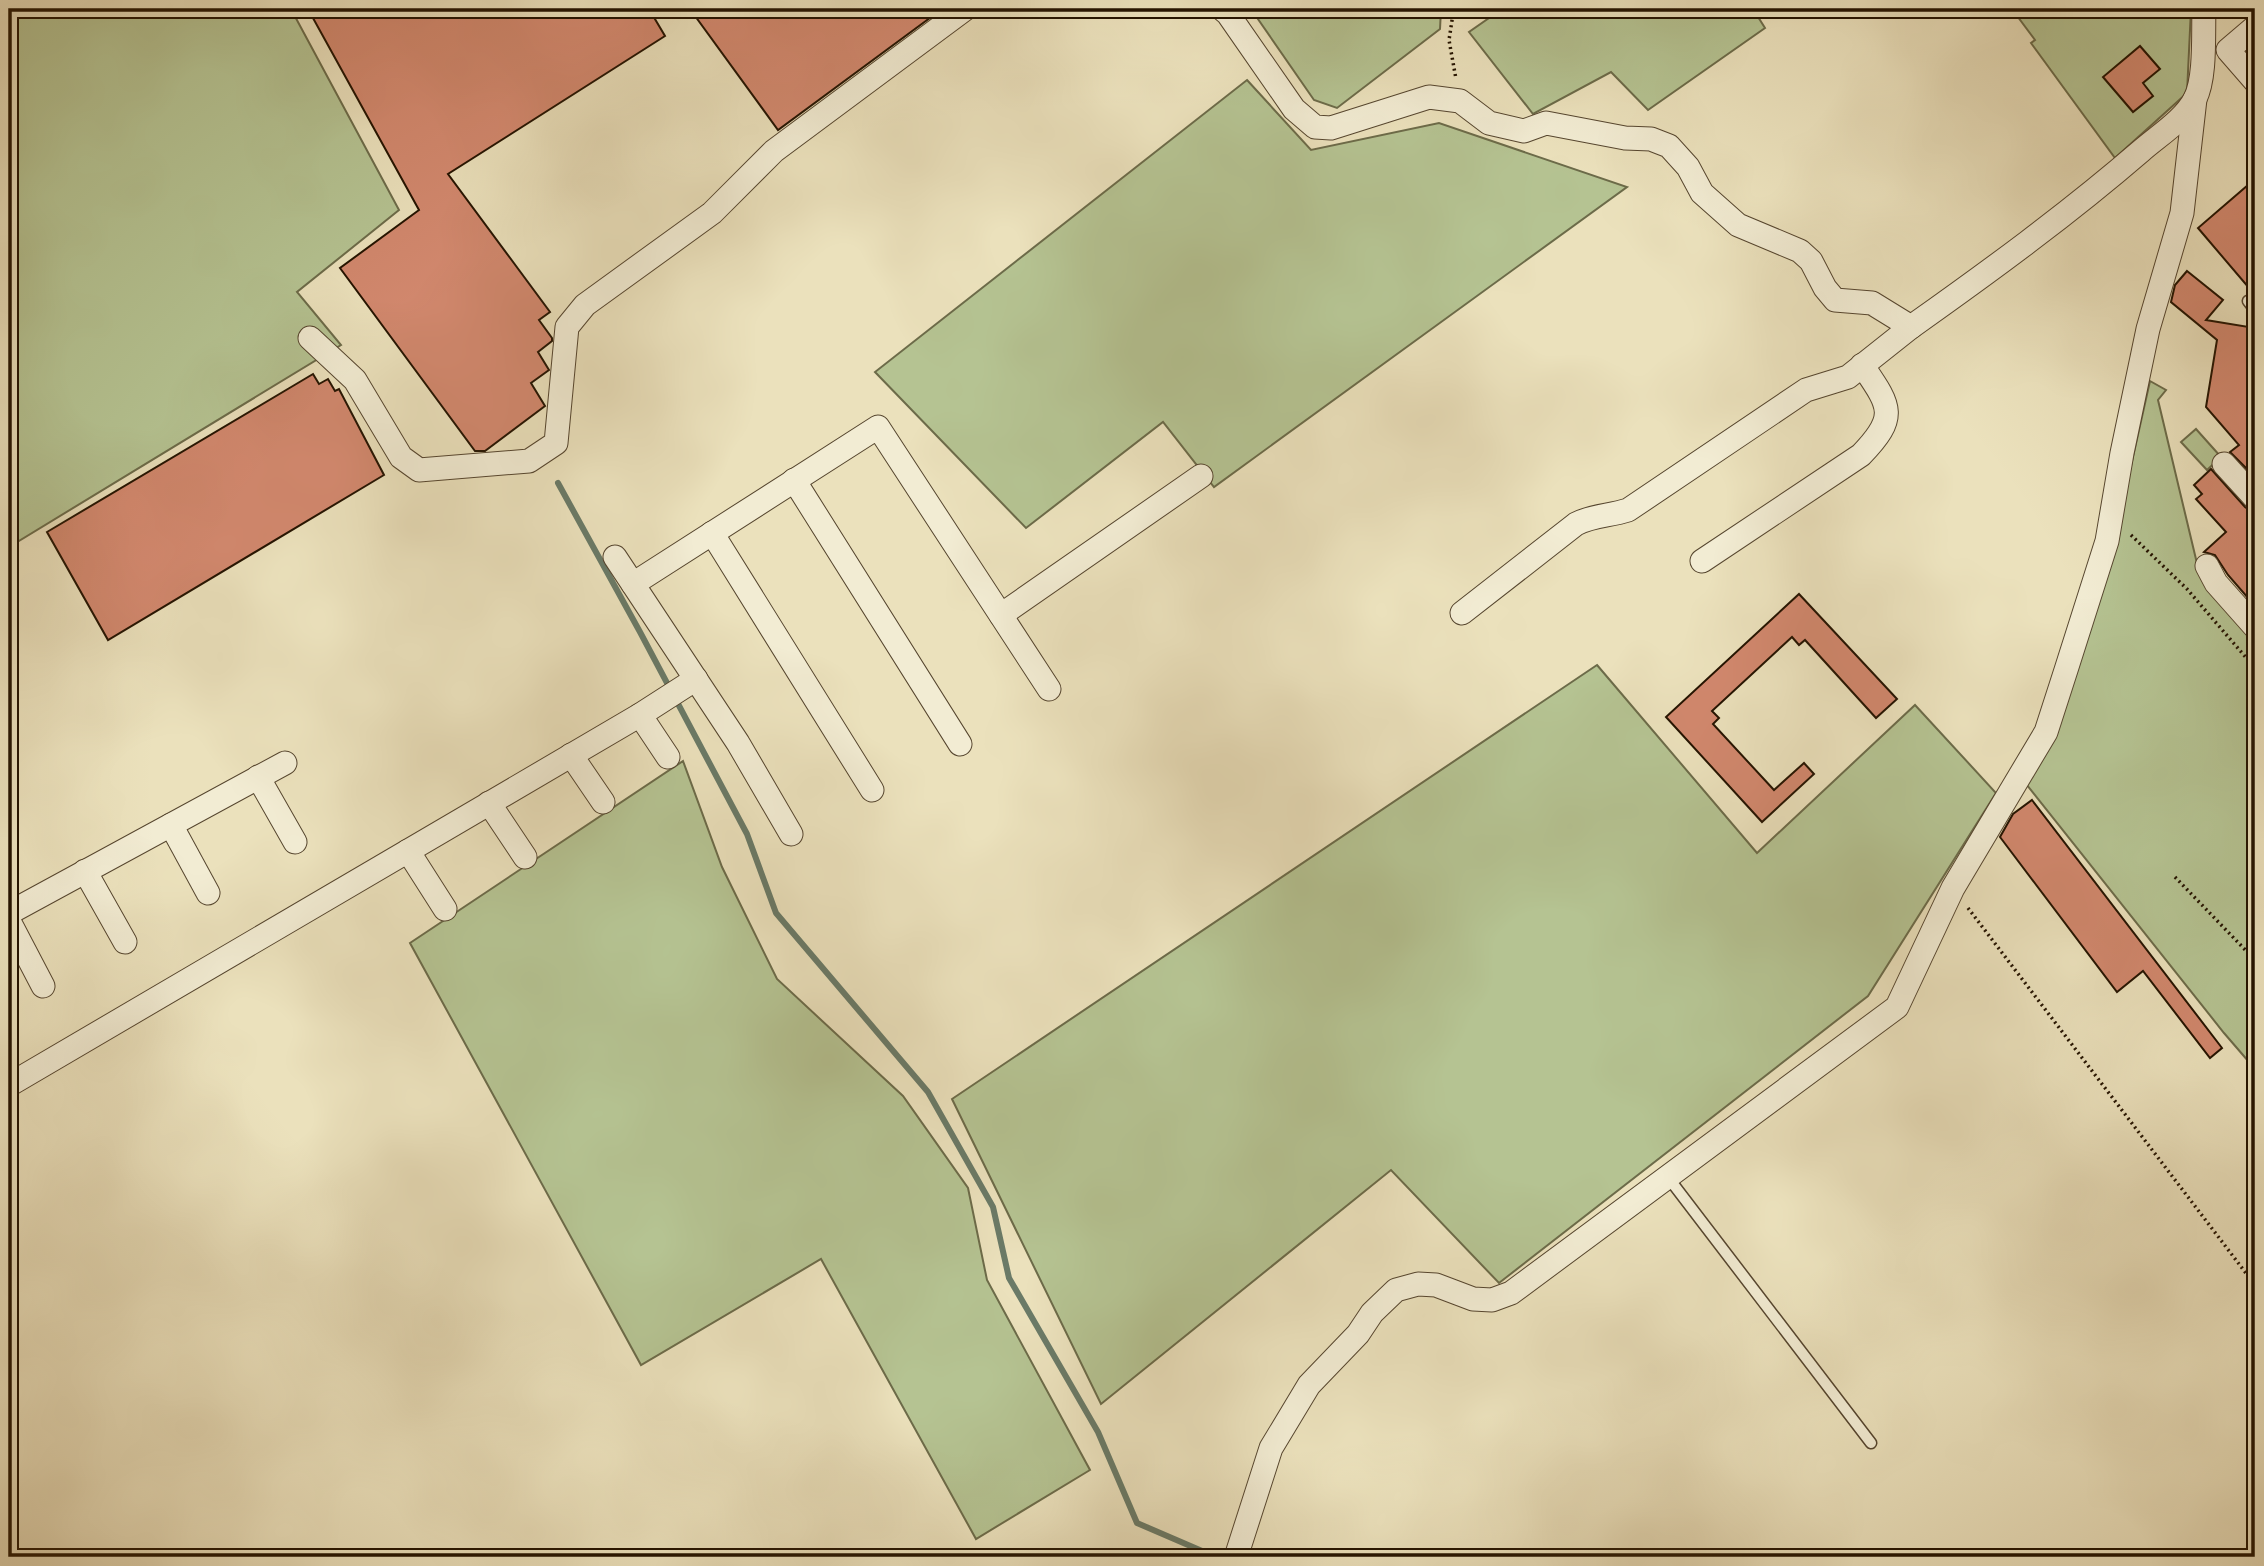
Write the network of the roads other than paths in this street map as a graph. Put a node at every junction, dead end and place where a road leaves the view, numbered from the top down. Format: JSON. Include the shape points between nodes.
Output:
{"nodes":[{"id":1,"x":965,"y":9,"type":"edge"},
{"id":2,"x":1222,"y":9,"type":"edge"},
{"id":3,"x":2204,"y":9,"type":"edge"},
{"id":4,"x":2255,"y":27,"type":"edge"},
{"id":5,"x":2255,"y":81,"type":"edge"},
{"id":6,"x":2195,"y":99,"type":"junction"},
{"id":7,"x":1911,"y":327,"type":"junction"},
{"id":8,"x":310,"y":338,"type":"dead end"},
{"id":9,"x":1862,"y":365,"type":"junction"},
{"id":10,"x":2224,"y":464,"type":"dead end"},
{"id":11,"x":1201,"y":475,"type":"dead end"},
{"id":12,"x":794,"y":480,"type":"junction"},
{"id":13,"x":2255,"y":498,"type":"edge"},
{"id":14,"x":712,"y":533,"type":"junction"},
{"id":15,"x":615,"y":557,"type":"dead end"},
{"id":16,"x":1702,"y":561,"type":"dead end"},
{"id":17,"x":2207,"y":566,"type":"dead end"},
{"id":18,"x":633,"y":584,"type":"junction"},
{"id":19,"x":1462,"y":613,"type":"dead end"},
{"id":20,"x":1001,"y":615,"type":"junction"},
{"id":21,"x":2255,"y":627,"type":"edge"},
{"id":22,"x":696,"y":679,"type":"junction"},
{"id":23,"x":1049,"y":689,"type":"dead end"},
{"id":24,"x":640,"y":715,"type":"junction"},
{"id":25,"x":960,"y":744,"type":"dead end"},
{"id":26,"x":571,"y":755,"type":"junction"},
{"id":27,"x":668,"y":757,"type":"dead end"},
{"id":28,"x":285,"y":763,"type":"dead end"},
{"id":29,"x":258,"y":778,"type":"junction"},
{"id":30,"x":872,"y":790,"type":"dead end"},
{"id":31,"x":603,"y":802,"type":"dead end"},
{"id":32,"x":489,"y":803,"type":"junction"},
{"id":33,"x":171,"y":825,"type":"junction"},
{"id":34,"x":791,"y":834,"type":"dead end"},
{"id":35,"x":295,"y":842,"type":"dead end"},
{"id":36,"x":408,"y":851,"type":"junction"},
{"id":37,"x":525,"y":857,"type":"dead end"},
{"id":38,"x":85,"y":871,"type":"junction"},
{"id":39,"x":208,"y":893,"type":"dead end"},
{"id":40,"x":445,"y":909,"type":"dead end"},
{"id":41,"x":9,"y":913,"type":"edge"},
{"id":42,"x":9,"y":921,"type":"edge"},
{"id":43,"x":125,"y":942,"type":"dead end"},
{"id":44,"x":43,"y":986,"type":"dead end"},
{"id":45,"x":9,"y":1085,"type":"edge"},
{"id":46,"x":1667,"y":1176,"type":"junction"},
{"id":47,"x":1871,"y":1443,"type":"dead end"},
{"id":48,"x":1236,"y":1557,"type":"edge"}],
"edges":[{"from":1,"to":8,"type":"street","via":[[774,151],[712,213],[586,305],[567,327],[556,443],[529,461],[419,470],[401,457],[355,380]]},
{"from":2,"to":7,"type":"street","via":[[1294,109],[1315,127],[1331,128],[1429,97],[1461,101],[1489,123],[1524,131],[1546,123],[1651,139],[1669,146],[1702,193],[1738,225],[1800,251],[1835,300],[1872,303]]},
{"from":3,"to":6,"type":"street"},
{"from":4,"to":5,"type":"street","via":[[2228,50]]},
{"from":6,"to":7,"type":"street","via":[[2097,189]]},
{"from":6,"to":46,"type":"street","via":[[2182,213],[2148,328],[2107,541],[2046,732],[1953,888],[1898,1006]]},
{"from":7,"to":9,"type":"street"},
{"from":9,"to":16,"type":"street","via":[[1885,398],[1887,415],[1878,438],[1861,456]]},
{"from":9,"to":19,"type":"street","via":[[1848,377],[1806,390],[1628,510],[1591,516],[1576,524]]},
{"from":10,"to":13,"type":"street"},
{"from":11,"to":20,"type":"street"},
{"from":12,"to":14,"type":"street"},
{"from":12,"to":20,"type":"street","via":[[878,427]]},
{"from":12,"to":25,"type":"street"},
{"from":14,"to":18,"type":"street"},
{"from":14,"to":30,"type":"street"},
{"from":15,"to":18,"type":"street"},
{"from":17,"to":21,"type":"street"},
{"from":18,"to":22,"type":"street"},
{"from":20,"to":23,"type":"street"},
{"from":22,"to":24,"type":"street"},
{"from":22,"to":34,"type":"street"},
{"from":24,"to":26,"type":"street"},
{"from":24,"to":27,"type":"street"},
{"from":26,"to":31,"type":"street"},
{"from":26,"to":32,"type":"street"},
{"from":28,"to":29,"type":"street"},
{"from":29,"to":33,"type":"street"},
{"from":29,"to":35,"type":"street"},
{"from":32,"to":36,"type":"street"},
{"from":32,"to":37,"type":"street"},
{"from":33,"to":38,"type":"street"},
{"from":33,"to":39,"type":"street"},
{"from":36,"to":40,"type":"street"},
{"from":36,"to":45,"type":"street"},
{"from":38,"to":41,"type":"street"},
{"from":38,"to":43,"type":"street"},
{"from":42,"to":44,"type":"street"},
{"from":46,"to":47,"type":"lane"},
{"from":46,"to":48,"type":"street","via":[[1511,1293],[1492,1300],[1473,1299],[1436,1285],[1396,1290],[1309,1385],[1271,1448]]}]}
